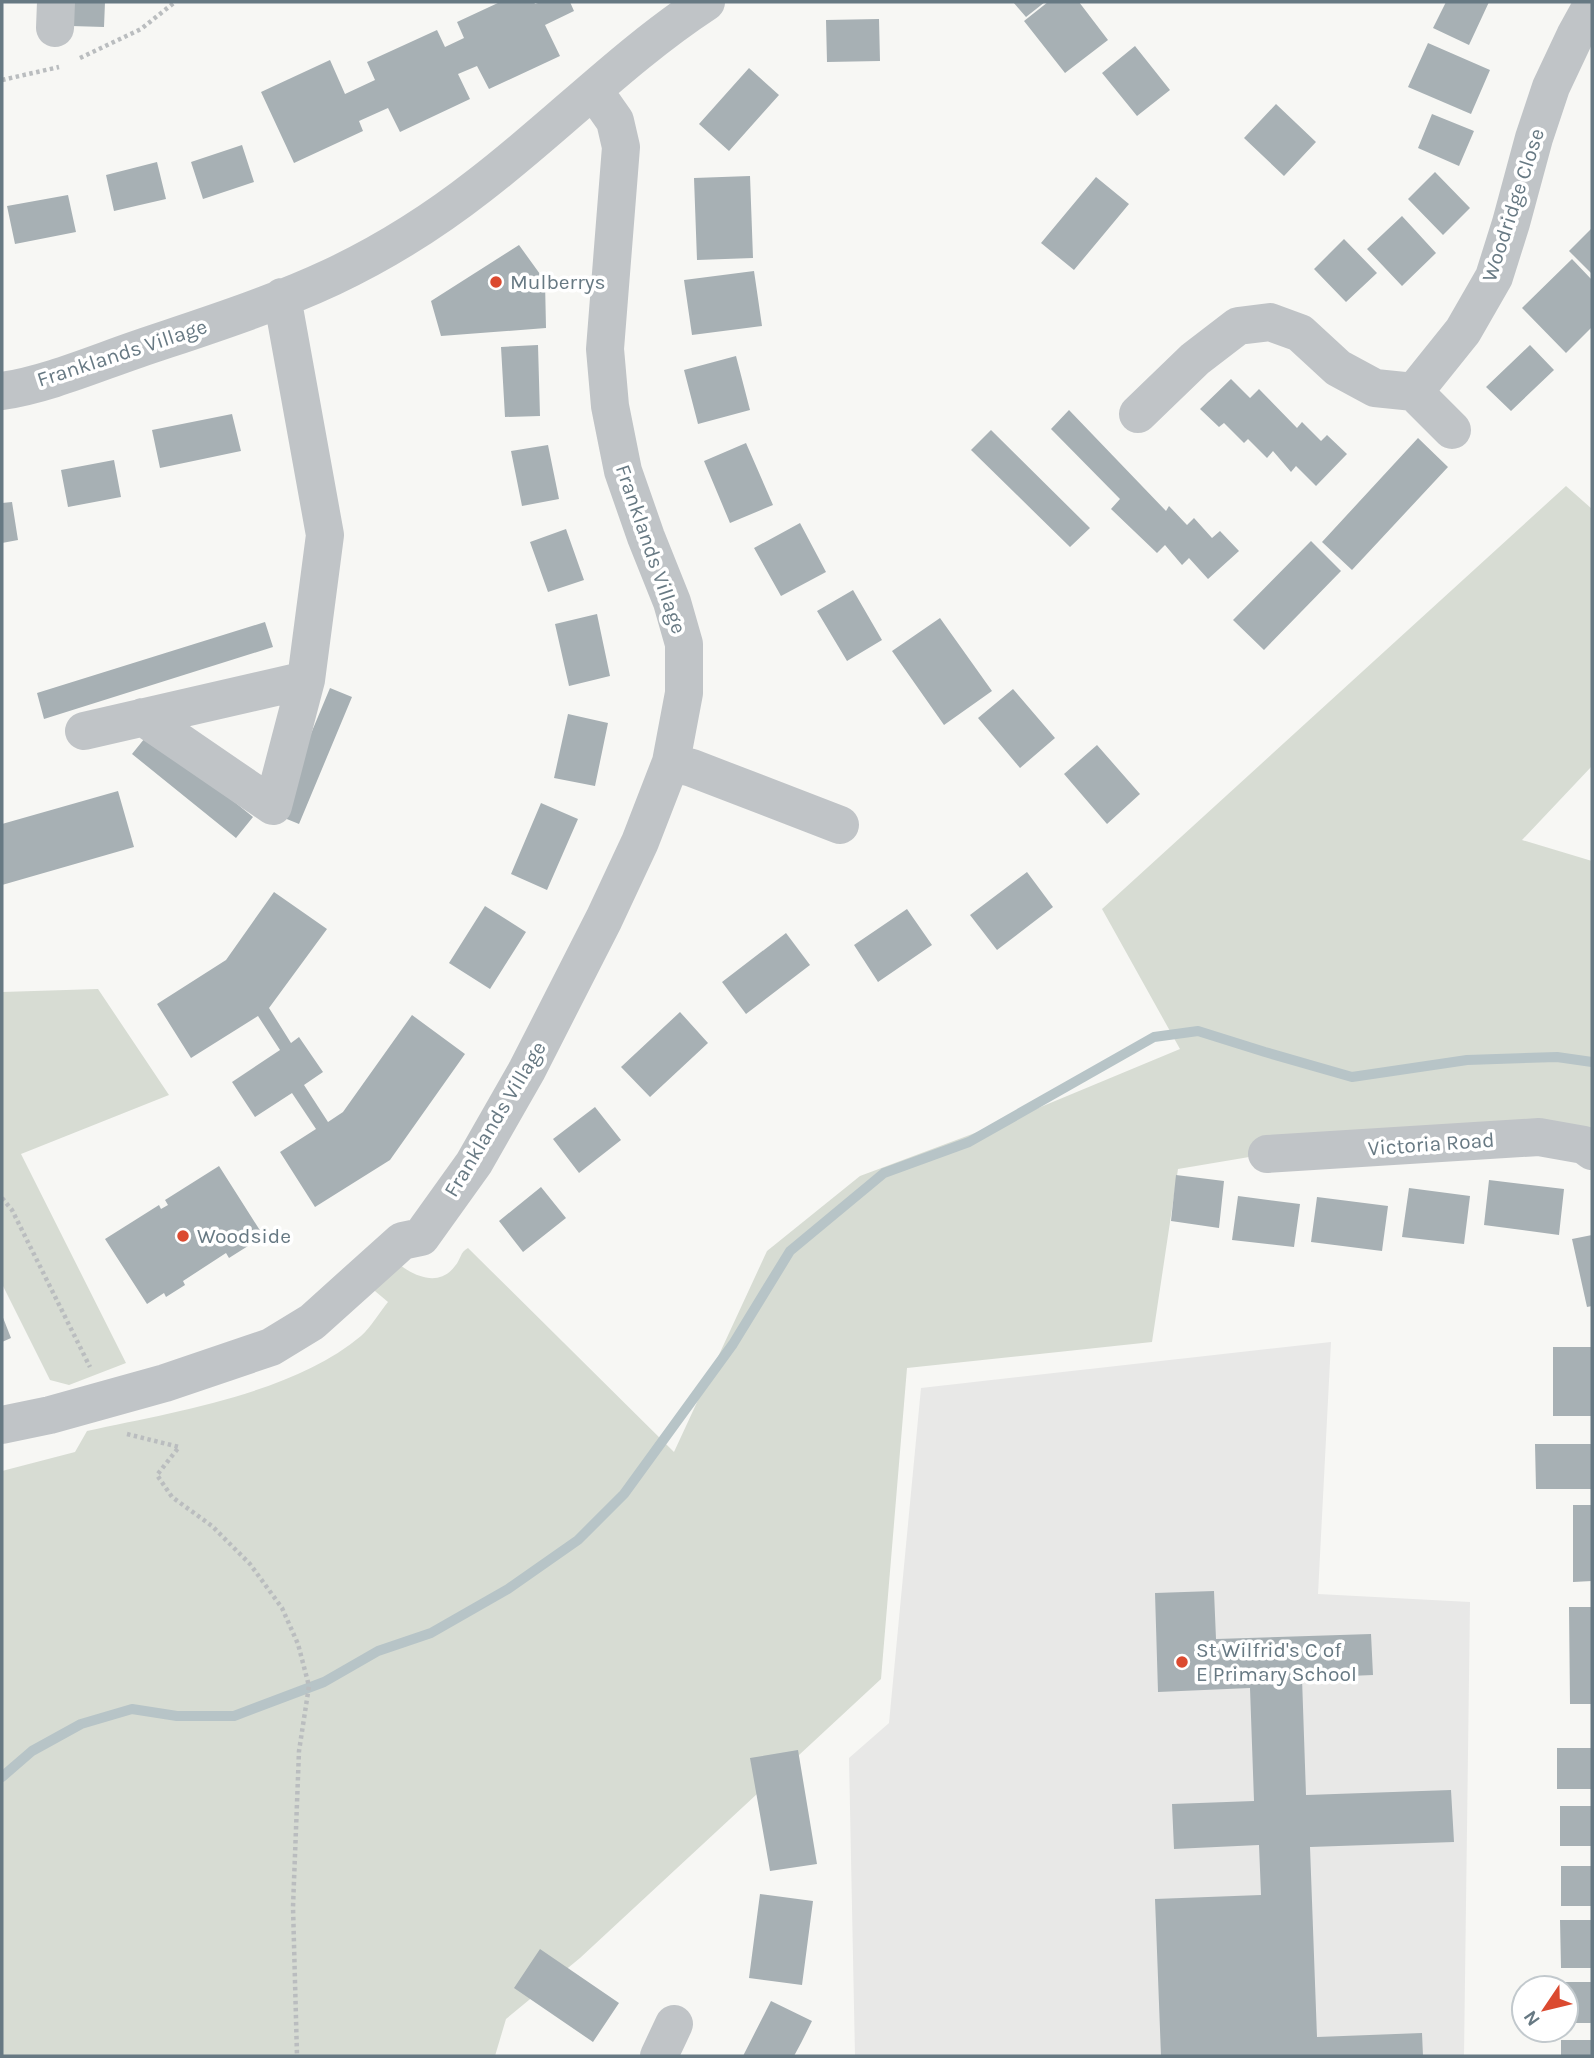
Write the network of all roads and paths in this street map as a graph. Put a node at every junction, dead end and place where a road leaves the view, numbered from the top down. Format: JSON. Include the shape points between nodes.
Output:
{"nodes":[{"id":1,"x":175,"y":2,"type":"edge"},
{"id":2,"x":706,"y":2,"type":"edge"},
{"id":3,"x":1592,"y":5,"type":"edge"},
{"id":4,"x":74,"y":60,"type":"dead end"},
{"id":5,"x":63,"y":66,"type":"dead end"},
{"id":6,"x":2,"y":80,"type":"edge"},
{"id":7,"x":594,"y":91,"type":"junction"},
{"id":8,"x":282,"y":297,"type":"junction"},
{"id":9,"x":2,"y":391,"type":"edge"},
{"id":10,"x":1414,"y":392,"type":"junction"},
{"id":11,"x":1138,"y":414,"type":"dead end"},
{"id":12,"x":1452,"y":430,"type":"dead end"},
{"id":13,"x":306,"y":680,"type":"junction"},
{"id":14,"x":144,"y":717,"type":"junction"},
{"id":15,"x":84,"y":731,"type":"dead end"},
{"id":16,"x":671,"y":762,"type":"junction"},
{"id":17,"x":840,"y":825,"type":"dead end"},
{"id":18,"x":1592,"y":1151,"type":"edge"},
{"id":19,"x":1266,"y":1154,"type":"dead end"},
{"id":20,"x":2,"y":1198,"type":"edge"},
{"id":21,"x":111,"y":1415,"type":"junction"},
{"id":22,"x":2,"y":1425,"type":"edge"},
{"id":23,"x":298,"y":2056,"type":"edge"}],
"edges":[{"from":1,"to":4,"type":"path","via":[[141,29]]},
{"from":2,"to":7,"type":"street","name":"Franklands Village","via":[[665,29]]},
{"from":3,"to":10,"type":"street","name":"Woodridge Close","via":[[1551,87],[1494,277],[1463,331]]},
{"from":5,"to":6,"type":"path"},
{"from":7,"to":8,"type":"street","name":"Franklands Village","via":[[421,228],[331,278]]},
{"from":7,"to":16,"type":"street","name":"Franklands Village","via":[[615,121],[621,147],[606,349],[610,406],[622,471],[684,644],[684,693]]},
{"from":8,"to":9,"type":"street","name":"Franklands Village"},
{"from":8,"to":13,"type":"street","via":[[325,535]]},
{"from":10,"to":11,"type":"street","via":[[1375,388],[1338,368],[1300,333],[1270,322],[1238,326],[1195,359]]},
{"from":10,"to":12,"type":"street"},
{"from":13,"to":14,"type":"street"},
{"from":13,"to":14,"type":"street","via":[[274,806]]},
{"from":14,"to":15,"type":"street"},
{"from":16,"to":17,"type":"street"},
{"from":16,"to":21,"type":"street","name":"Franklands Village","via":[[640,842],[527,1070],[474,1163],[421,1237],[402,1241],[312,1322],[271,1347],[165,1382]]},
{"from":18,"to":19,"type":"street","name":"Victoria Road","via":[[1584,1145],[1539,1137]]},
{"from":20,"to":21,"type":"path","via":[[12,1210]]},
{"from":21,"to":22,"type":"street","name":"Franklands Village"},
{"from":21,"to":23,"type":"path","via":[[179,1447],[158,1475],[172,1497],[212,1526],[250,1564],[282,1608],[298,1644],[309,1686],[299,1751],[293,1907]]}]}
